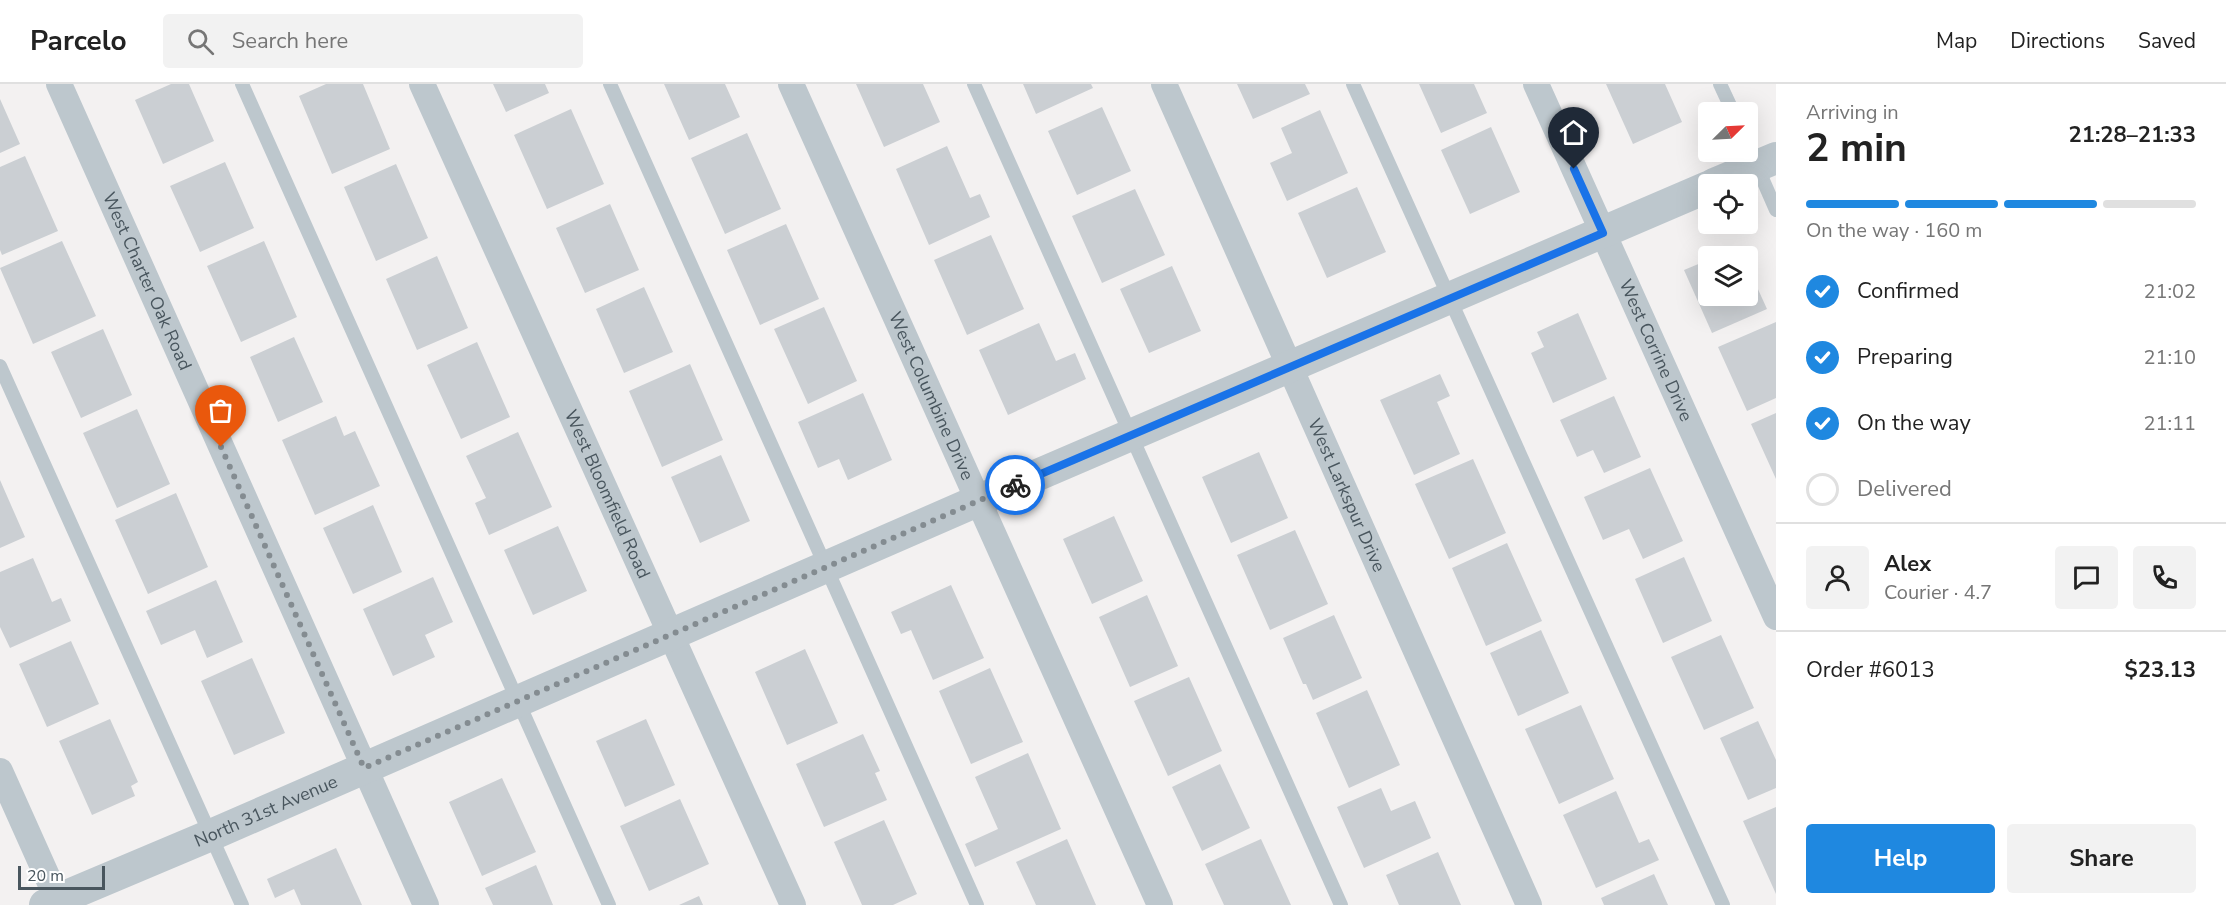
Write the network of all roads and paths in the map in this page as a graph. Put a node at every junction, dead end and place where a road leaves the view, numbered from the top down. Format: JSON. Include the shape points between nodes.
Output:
{"nodes":[{"id":1,"x":59,"y":84,"type":"edge"},
{"id":2,"x":242,"y":84,"type":"edge"},
{"id":3,"x":422,"y":84,"type":"edge"},
{"id":4,"x":610,"y":84,"type":"edge"},
{"id":5,"x":791,"y":84,"type":"edge"},
{"id":6,"x":974,"y":84,"type":"edge"},
{"id":7,"x":1164,"y":84,"type":"edge"},
{"id":8,"x":1353,"y":84,"type":"edge"},
{"id":9,"x":1536,"y":84,"type":"edge"},
{"id":10,"x":1720,"y":84,"type":"edge"},
{"id":11,"x":1728,"y":102,"type":"edge"},
{"id":12,"x":1760,"y":156,"type":"edge"},
{"id":13,"x":1730,"y":174,"type":"edge"},
{"id":14,"x":1698,"y":191,"type":"edge"},
{"id":15,"x":1776,"y":210,"type":"edge"},
{"id":16,"x":1603,"y":233,"type":"junction"},
{"id":17,"x":1449,"y":299,"type":"junction"},
{"id":18,"x":0,"y":366,"type":"edge"},
{"id":19,"x":1290,"y":367,"type":"junction"},
{"id":20,"x":1131,"y":435,"type":"junction"},
{"id":21,"x":978,"y":501,"type":"junction"},
{"id":22,"x":825,"y":567,"type":"junction"},
{"id":23,"x":1776,"y":617,"type":"edge"},
{"id":24,"x":671,"y":634,"type":"junction"},
{"id":25,"x":518,"y":702,"type":"junction"},
{"id":26,"x":364,"y":768,"type":"junction"},
{"id":27,"x":0,"y":771,"type":"edge"},
{"id":28,"x":211,"y":835,"type":"junction"},
{"id":29,"x":54,"y":903,"type":"edge"},
{"id":30,"x":242,"y":905,"type":"edge"},
{"id":31,"x":426,"y":905,"type":"edge"},
{"id":32,"x":609,"y":905,"type":"edge"},
{"id":33,"x":793,"y":905,"type":"edge"},
{"id":34,"x":977,"y":905,"type":"edge"},
{"id":35,"x":1160,"y":905,"type":"edge"},
{"id":36,"x":1341,"y":905,"type":"edge"},
{"id":37,"x":1529,"y":905,"type":"edge"},
{"id":38,"x":1722,"y":905,"type":"edge"}],
"edges":[{"from":1,"to":26,"type":"street","name":"West Charter Oak Road"},
{"from":2,"to":25,"type":"lane"},
{"from":3,"to":24,"type":"street","name":"West Bloomfield Road"},
{"from":4,"to":22,"type":"lane"},
{"from":5,"to":21,"type":"street","name":"West Columbine Drive"},
{"from":6,"to":20,"type":"lane"},
{"from":7,"to":19,"type":"street","name":"West Larkspur Drive"},
{"from":8,"to":17,"type":"lane"},
{"from":9,"to":16,"type":"street","name":"West Corrine Drive"},
{"from":10,"to":11,"type":"lane"},
{"from":12,"to":13,"type":"street"},
{"from":12,"to":15,"type":"lane"},
{"from":14,"to":16,"type":"street","name":"North 31st Avenue"},
{"from":16,"to":17,"type":"street","name":"North 31st Avenue"},
{"from":16,"to":23,"type":"street","name":"West Corrine Drive"},
{"from":17,"to":19,"type":"street","name":"North 31st Avenue"},
{"from":17,"to":38,"type":"lane"},
{"from":18,"to":28,"type":"lane"},
{"from":19,"to":20,"type":"street","name":"North 31st Avenue"},
{"from":19,"to":37,"type":"street","name":"West Larkspur Drive"},
{"from":20,"to":21,"type":"street","name":"North 31st Avenue"},
{"from":20,"to":36,"type":"lane"},
{"from":21,"to":22,"type":"street","name":"North 31st Avenue"},
{"from":21,"to":35,"type":"street","name":"West Columbine Drive"},
{"from":22,"to":24,"type":"street","name":"North 31st Avenue"},
{"from":22,"to":34,"type":"lane"},
{"from":24,"to":25,"type":"street","name":"North 31st Avenue"},
{"from":24,"to":33,"type":"street","name":"West Bloomfield Road"},
{"from":25,"to":26,"type":"street","name":"North 31st Avenue"},
{"from":25,"to":32,"type":"lane"},
{"from":26,"to":28,"type":"street","name":"North 31st Avenue"},
{"from":26,"to":31,"type":"street","name":"West Charter Oak Road"},
{"from":27,"to":29,"type":"street"},
{"from":28,"to":29,"type":"street","name":"North 31st Avenue"},
{"from":28,"to":30,"type":"lane"}]}
